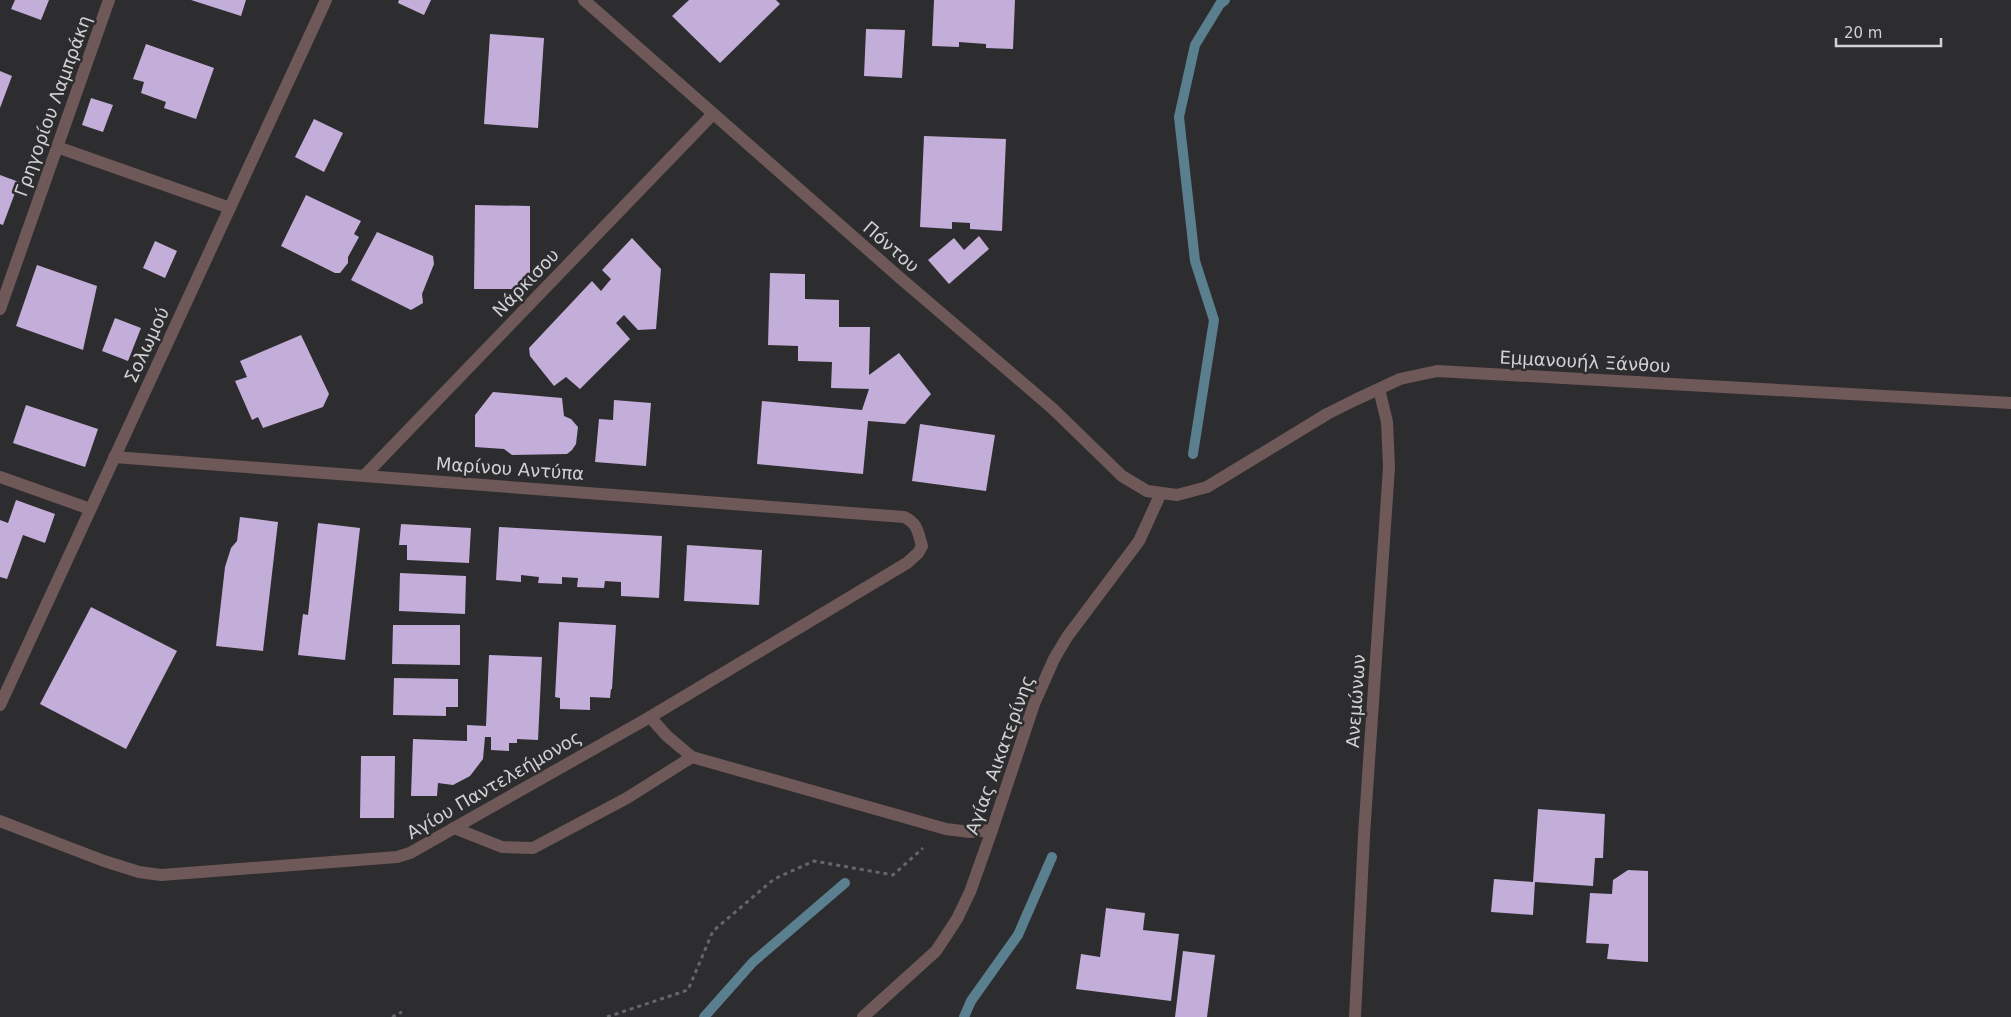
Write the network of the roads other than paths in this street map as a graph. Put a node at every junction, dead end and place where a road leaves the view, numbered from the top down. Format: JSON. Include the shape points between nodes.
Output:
{"nodes":[{"id":1,"x":109,"y":0,"type":"edge"},
{"id":2,"x":326,"y":0,"type":"edge"},
{"id":3,"x":584,"y":0,"type":"edge"},
{"id":4,"x":713,"y":114,"type":"junction"},
{"id":5,"x":57,"y":147,"type":"junction"},
{"id":6,"x":230,"y":208,"type":"junction"},
{"id":7,"x":0,"y":309,"type":"edge"},
{"id":8,"x":1379,"y":389,"type":"junction"},
{"id":9,"x":2011,"y":403,"type":"edge"},
{"id":10,"x":114,"y":458,"type":"junction"},
{"id":11,"x":365,"y":475,"type":"junction"},
{"id":12,"x":0,"y":477,"type":"edge"},
{"id":13,"x":1161,"y":493,"type":"junction"},
{"id":14,"x":1186,"y":493,"type":"joint"},
{"id":15,"x":90,"y":509,"type":"junction"},
{"id":16,"x":904,"y":517,"type":"joint"},
{"id":17,"x":0,"y":705,"type":"edge"},
{"id":18,"x":650,"y":716,"type":"junction"},
{"id":19,"x":692,"y":757,"type":"junction"},
{"id":20,"x":0,"y":820,"type":"edge"},
{"id":21,"x":454,"y":828,"type":"junction"},
{"id":22,"x":992,"y":830,"type":"junction"},
{"id":23,"x":863,"y":1017,"type":"edge"},
{"id":24,"x":1355,"y":1017,"type":"edge"}],
"edges":[{"from":1,"to":5,"type":"street","name":"Γρηγορίου Λαμπράκη"},
{"from":2,"to":6,"type":"street","name":"Σολωμού"},
{"from":3,"to":4,"type":"street","name":"Πόντου"},
{"from":4,"to":11,"type":"street","name":"Νάρκισου"},
{"from":4,"to":13,"type":"street","name":"Πόντου","via":[[1052,408],[1122,476],[1147,491]]},
{"from":5,"to":6,"type":"street"},
{"from":5,"to":7,"type":"street","name":"Γρηγορίου Λαμπράκη"},
{"from":6,"to":10,"type":"street","name":"Σολωμού"},
{"from":8,"to":9,"type":"street","name":"Εμμανουήλ Ξάνθου","via":[[1418,374],[1447,371]]},
{"from":8,"to":14,"type":"street","name":"Εμμανουήλ Ξάνθου","via":[[1327,414],[1216,483]]},
{"from":8,"to":24,"type":"street","name":"Ανεμώνων","via":[[1387,422],[1388,467]]},
{"from":10,"to":11,"type":"street","name":"Μαρίνου Αντύπα"},
{"from":10,"to":15,"type":"street","name":"Σολωμού"},
{"from":11,"to":16,"type":"street","name":"Μαρίνου Αντύπα"},
{"from":12,"to":15,"type":"street"},
{"from":13,"to":14,"type":"street","name":"Πόντου"},
{"from":13,"to":22,"type":"street","name":"Αγίας Αικατερίνης","via":[[1139,540],[1067,637],[1054,660],[1034,704]]},
{"from":15,"to":17,"type":"street","name":"Σολωμού"},
{"from":16,"to":18,"type":"street","name":"Αγίου Παντελεήμονος","via":[[917,526],[922,546],[908,563]]},
{"from":18,"to":19,"type":"street"},
{"from":18,"to":21,"type":"street","name":"Αγίου Παντελεήμονος"},
{"from":19,"to":21,"type":"street","via":[[627,798],[533,848],[502,847]]},
{"from":19,"to":22,"type":"street","via":[[946,828],[970,832]]},
{"from":20,"to":21,"type":"street","name":"Αγίου Παντελεήμονος","via":[[104,861],[139,872],[161,874],[397,857]]},
{"from":22,"to":23,"type":"street","name":"Αγίας Αικατερίνης","via":[[958,919],[936,951]]}]}
